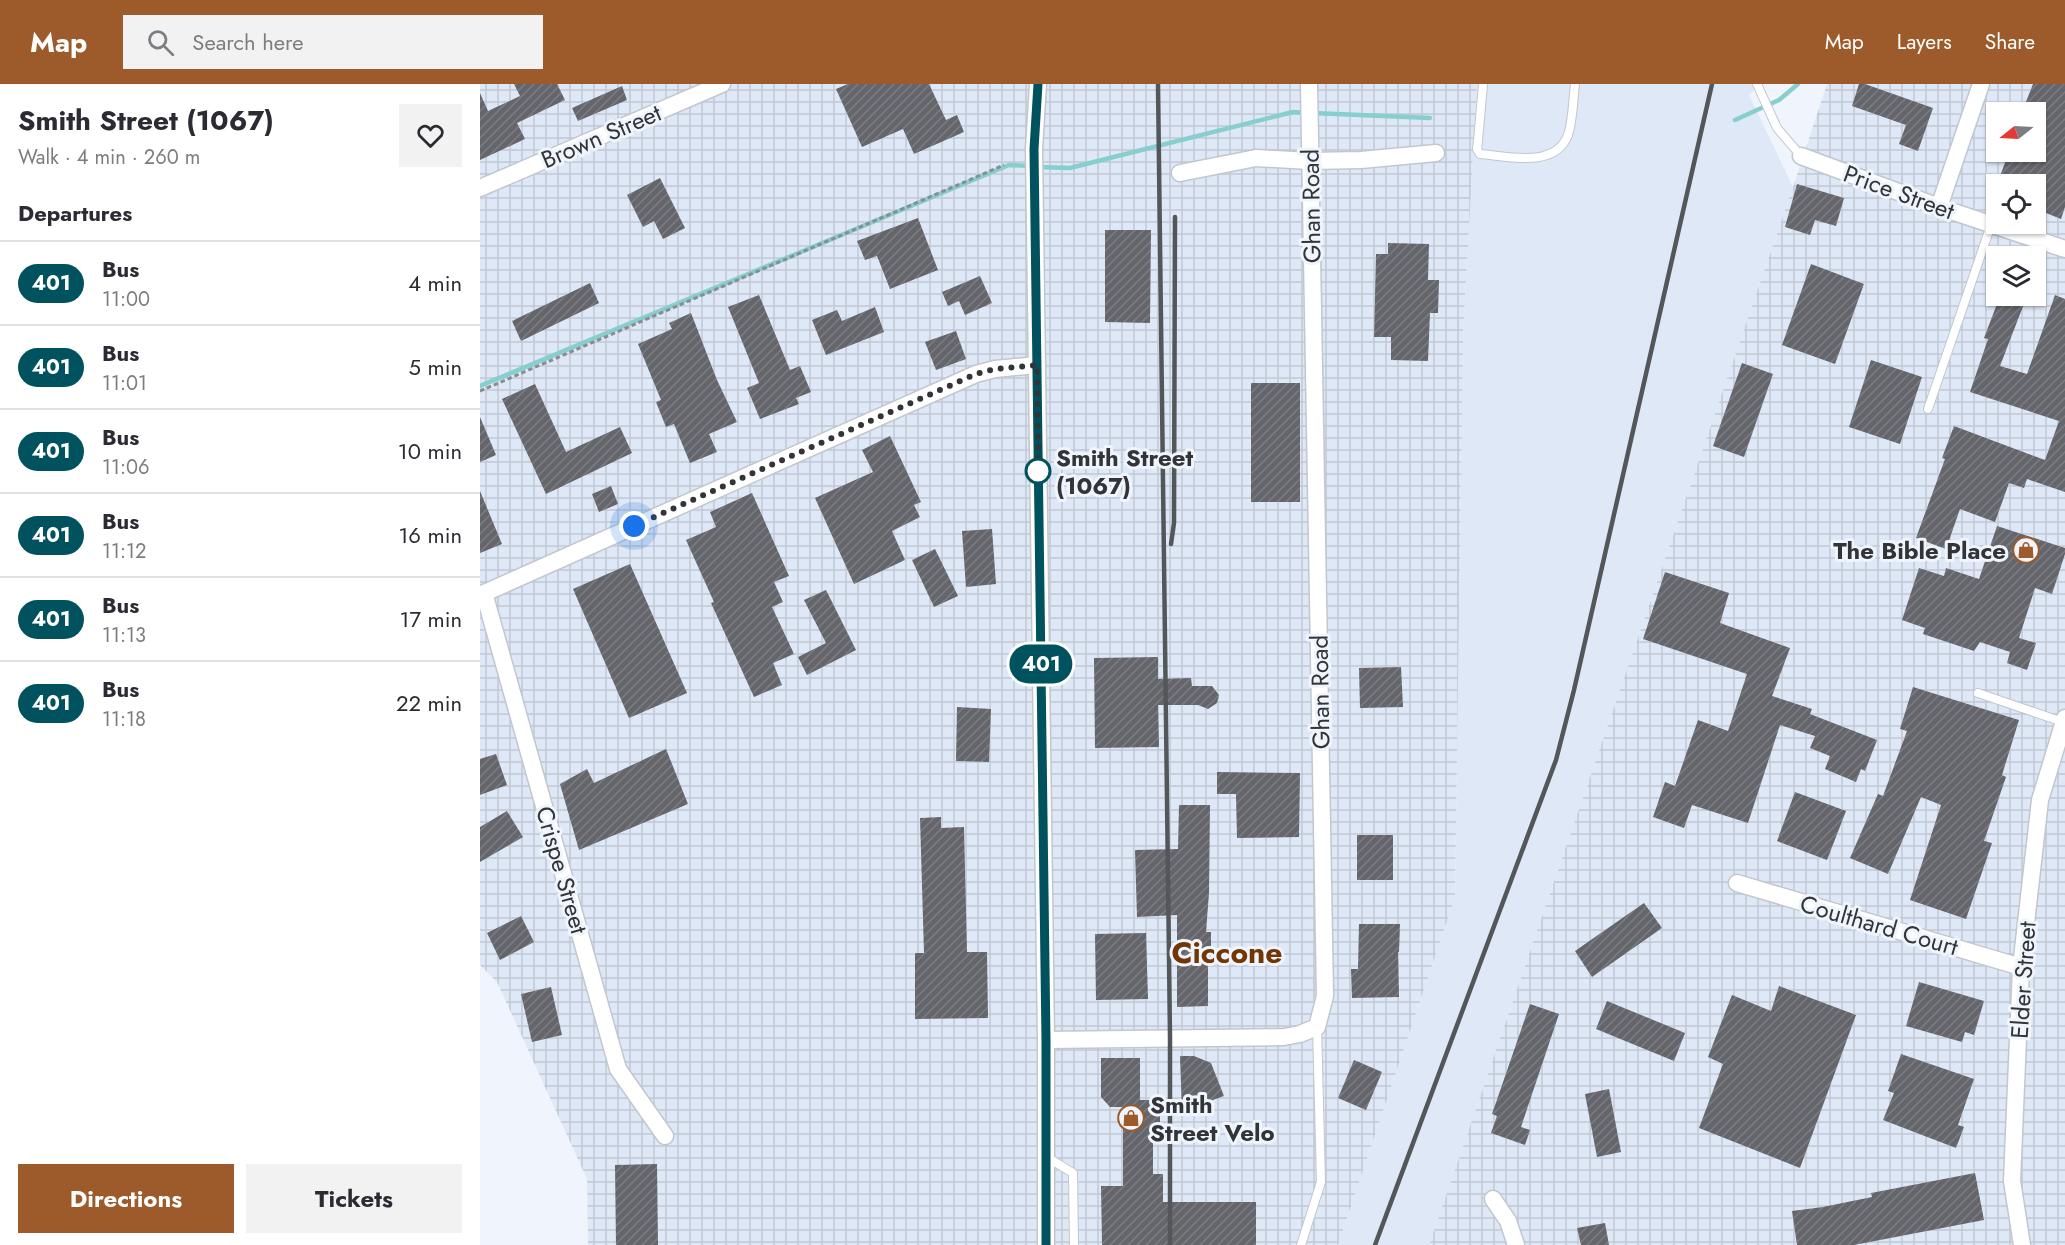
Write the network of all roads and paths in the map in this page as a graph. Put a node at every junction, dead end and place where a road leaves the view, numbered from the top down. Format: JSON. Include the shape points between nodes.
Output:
{"nodes":[{"id":1,"x":722,"y":84,"type":"edge"},
{"id":2,"x":1033,"y":84,"type":"edge"},
{"id":3,"x":1038,"y":84,"type":"edge"},
{"id":4,"x":1483,"y":84,"type":"edge"},
{"id":5,"x":1575,"y":84,"type":"edge"},
{"id":6,"x":1981,"y":84,"type":"edge"},
{"id":7,"x":1757,"y":85,"type":"edge"},
{"id":8,"x":1309,"y":89,"type":"edge"},
{"id":9,"x":1035,"y":121,"type":"junction"},
{"id":10,"x":1436,"y":153,"type":"dead end"},
{"id":11,"x":1801,"y":156,"type":"joint"},
{"id":12,"x":1310,"y":161,"type":"junction"},
{"id":13,"x":1004,"y":165,"type":"dead end"},
{"id":14,"x":1180,"y":173,"type":"dead end"},
{"id":15,"x":480,"y":188,"type":"edge"},
{"id":16,"x":1939,"y":207,"type":"junction"},
{"id":17,"x":1986,"y":223,"type":"edge"},
{"id":18,"x":1988,"y":234,"type":"edge"},
{"id":19,"x":2019,"y":234,"type":"edge"},
{"id":20,"x":2065,"y":249,"type":"edge"},
{"id":21,"x":1037,"y":365,"type":"junction"},
{"id":22,"x":480,"y":391,"type":"edge"},
{"id":23,"x":1928,"y":409,"type":"dead end"},
{"id":24,"x":482,"y":594,"type":"edge"},
{"id":25,"x":1978,"y":693,"type":"dead end"},
{"id":26,"x":2064,"y":720,"type":"edge"},
{"id":27,"x":1737,"y":884,"type":"dead end"},
{"id":28,"x":2021,"y":967,"type":"junction"},
{"id":29,"x":1317,"y":1027,"type":"junction"},
{"id":30,"x":1046,"y":1040,"type":"junction"},
{"id":31,"x":665,"y":1136,"type":"dead end"},
{"id":32,"x":1045,"y":1156,"type":"junction"},
{"id":33,"x":1492,"y":1199,"type":"dead end"},
{"id":34,"x":1046,"y":1245,"type":"edge"},
{"id":35,"x":1074,"y":1245,"type":"edge"},
{"id":36,"x":1301,"y":1245,"type":"edge"},
{"id":37,"x":1516,"y":1245,"type":"edge"},
{"id":38,"x":2022,"y":1245,"type":"edge"}],
"edges":[{"from":1,"to":15,"type":"street","name":"Brown Street"},
{"from":2,"to":9,"type":"street"},
{"from":3,"to":9,"type":"street"},
{"from":4,"to":5,"type":"lane","via":[[1477,149],[1480,154],[1533,158],[1555,152],[1563,144],[1569,132]]},
{"from":6,"to":16,"type":"street"},
{"from":7,"to":11,"type":"lane","via":[[1777,128]]},
{"from":8,"to":12,"type":"street","name":"Ghan Road"},
{"from":9,"to":21,"type":"street"},
{"from":10,"to":12,"type":"street"},
{"from":11,"to":16,"type":"street","name":"Price Street"},
{"from":12,"to":14,"type":"street","via":[[1256,158]]},
{"from":12,"to":29,"type":"street","name":"Ghan Road","via":[[1325,996]]},
{"from":13,"to":22,"type":"path"},
{"from":16,"to":17,"type":"street","name":"Price Street"},
{"from":18,"to":23,"type":"lane"},
{"from":19,"to":20,"type":"street","name":"Price Street"},
{"from":21,"to":24,"type":"street","via":[[976,374]]},
{"from":21,"to":30,"type":"street"},
{"from":24,"to":31,"type":"street","name":"Crispe Street","via":[[618,1069]]},
{"from":25,"to":26,"type":"lane"},
{"from":26,"to":28,"type":"street","name":"Elder Street","via":[[2040,800]]},
{"from":27,"to":28,"type":"street","name":"Coulthard Court"},
{"from":28,"to":38,"type":"street","name":"Elder Street","via":[[2012,1181]]},
{"from":29,"to":30,"type":"street","via":[[1284,1036]]},
{"from":29,"to":36,"type":"lane","via":[[1321,1182]]},
{"from":30,"to":32,"type":"street"},
{"from":32,"to":34,"type":"street"},
{"from":32,"to":35,"type":"lane","via":[[1073,1173]]},
{"from":33,"to":37,"type":"street","via":[[1508,1221]]}]}
